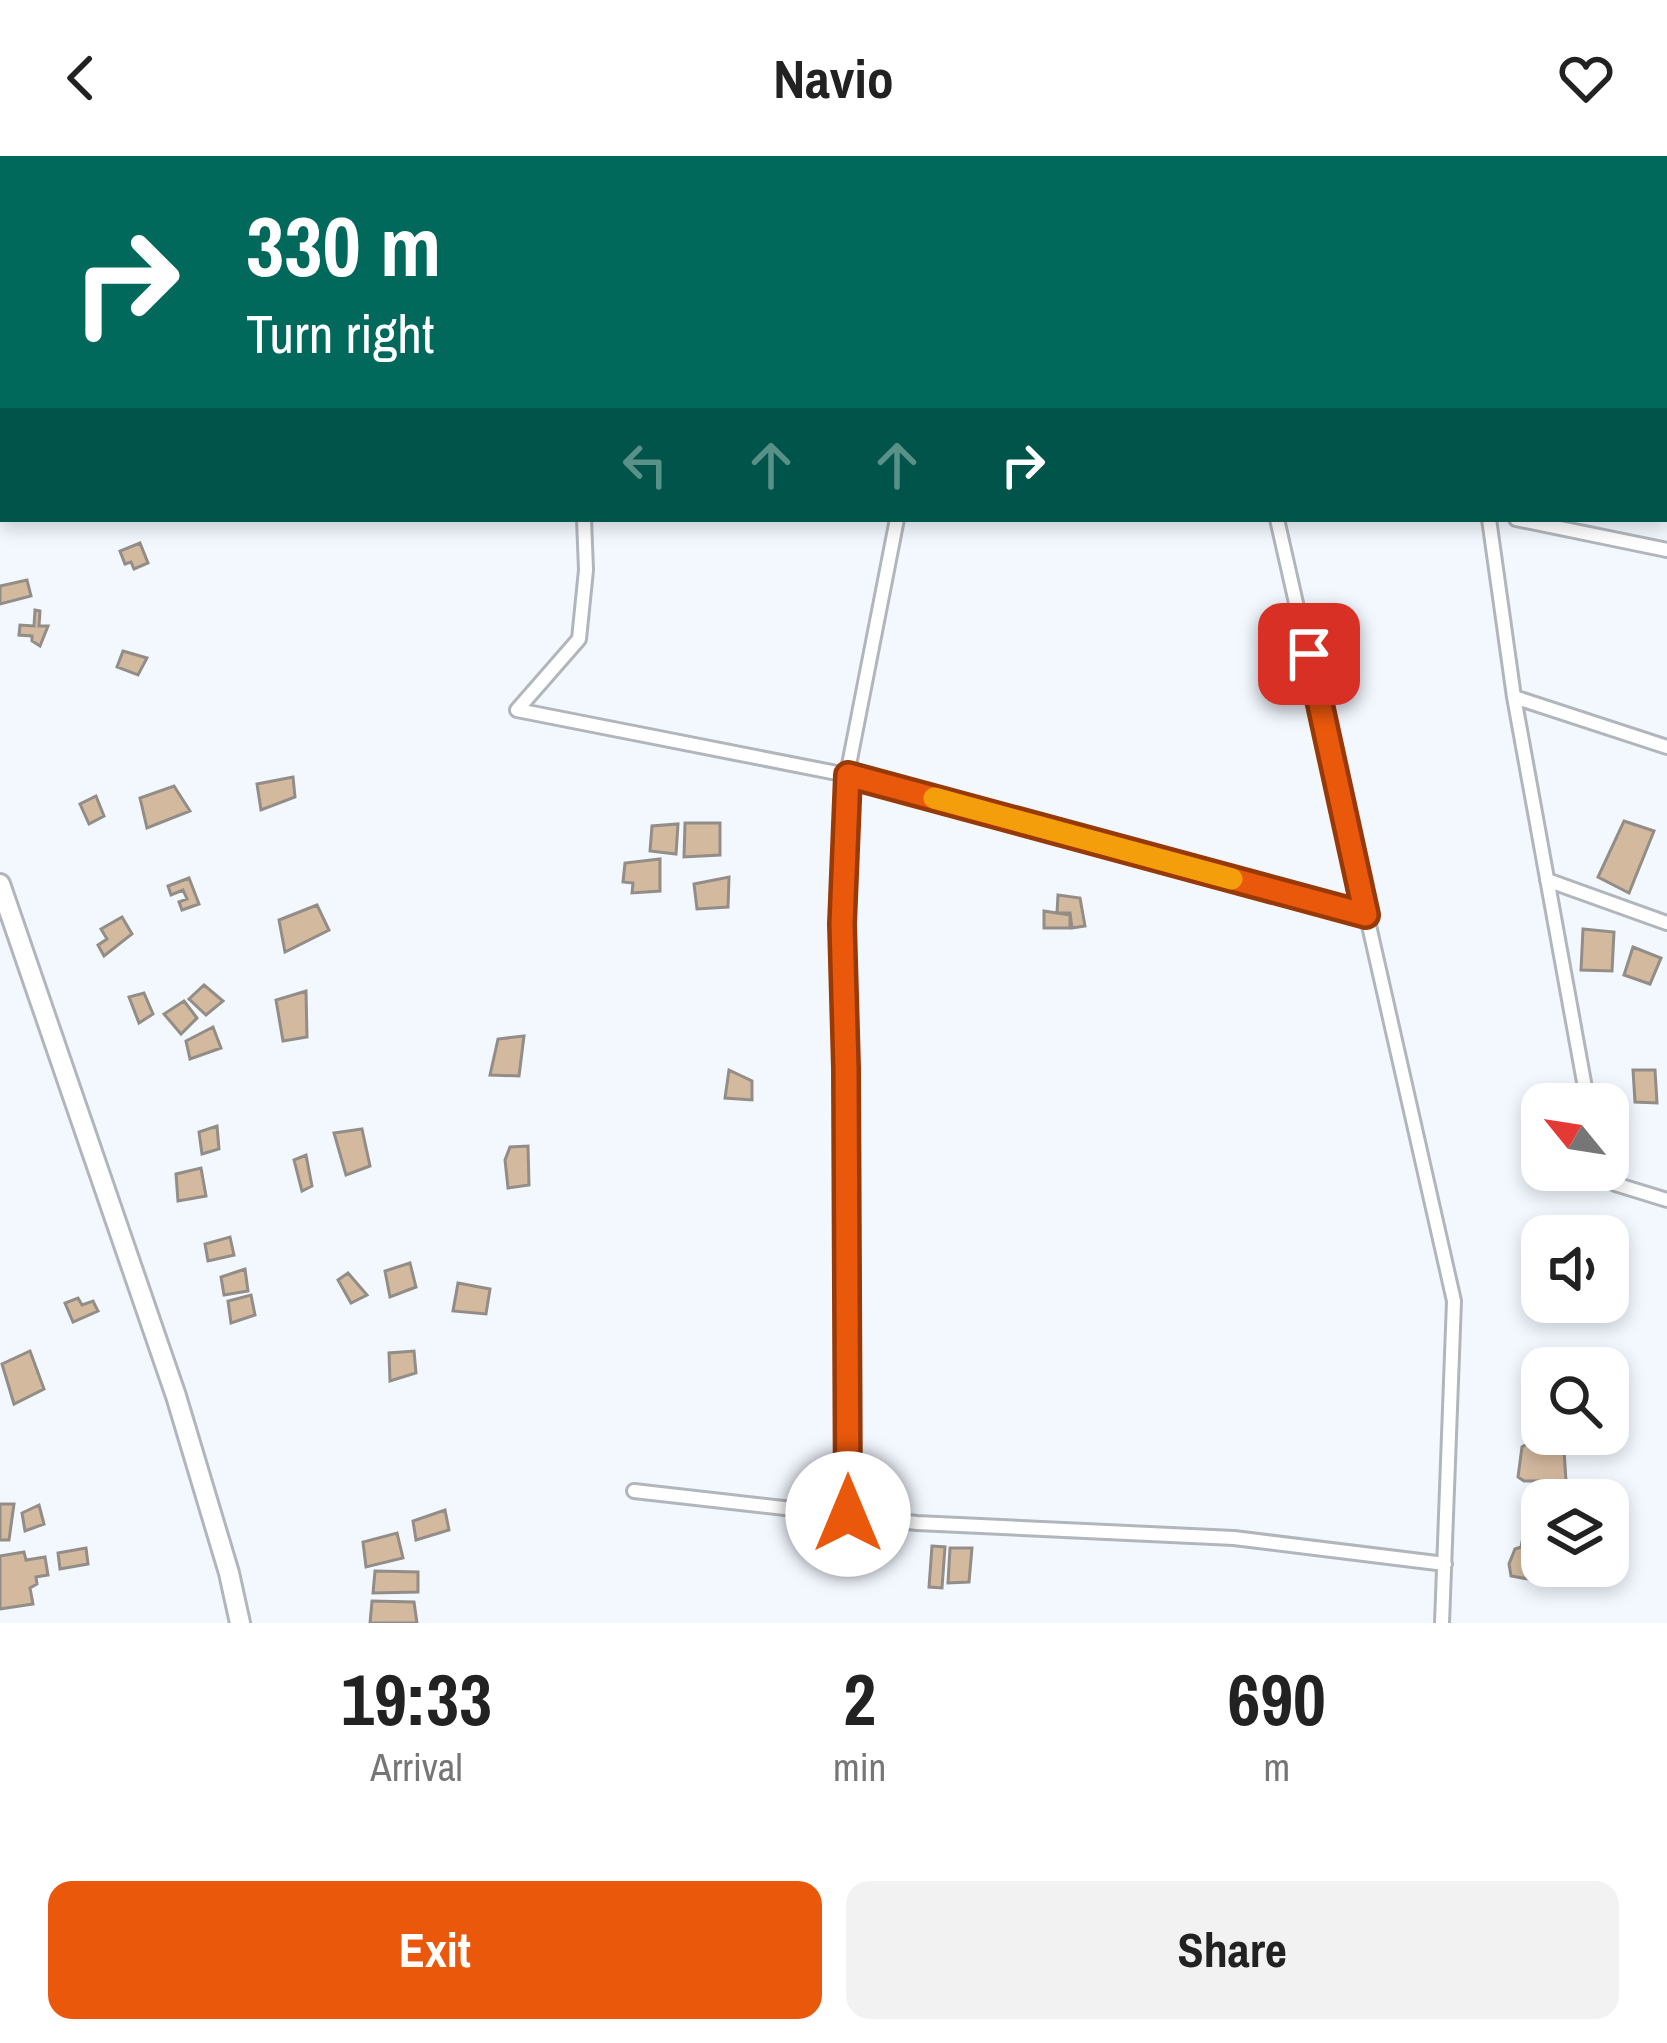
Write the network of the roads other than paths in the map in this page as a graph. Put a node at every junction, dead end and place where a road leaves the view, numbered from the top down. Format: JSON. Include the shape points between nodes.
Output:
{"nodes":[{"id":1,"x":584,"y":522,"type":"edge"},
{"id":2,"x":896,"y":522,"type":"edge"},
{"id":3,"x":1278,"y":522,"type":"edge"},
{"id":4,"x":1489,"y":522,"type":"edge"},
{"id":5,"x":1531,"y":522,"type":"edge"},
{"id":6,"x":1667,"y":550,"type":"edge"},
{"id":7,"x":1514,"y":697,"type":"junction"},
{"id":8,"x":1667,"y":747,"type":"edge"},
{"id":9,"x":848,"y":775,"type":"junction"},
{"id":10,"x":1547,"y":880,"type":"junction"},
{"id":11,"x":0,"y":884,"type":"edge"},
{"id":12,"x":1366,"y":915,"type":"junction"},
{"id":13,"x":1667,"y":923,"type":"edge"},
{"id":14,"x":1584,"y":1083,"type":"edge"},
{"id":15,"x":1629,"y":1188,"type":"edge"},
{"id":16,"x":1667,"y":1200,"type":"edge"},
{"id":17,"x":634,"y":1491,"type":"dead end"},
{"id":18,"x":848,"y":1514,"type":"junction"},
{"id":19,"x":1445,"y":1564,"type":"junction"},
{"id":20,"x":240,"y":1623,"type":"edge"},
{"id":21,"x":1442,"y":1623,"type":"edge"}],
"edges":[{"from":1,"to":9,"type":"street","via":[[579,639],[517,710]]},
{"from":2,"to":9,"type":"street"},
{"from":3,"to":12,"type":"street"},
{"from":4,"to":7,"type":"street"},
{"from":5,"to":6,"type":"street"},
{"from":7,"to":8,"type":"street"},
{"from":7,"to":10,"type":"street"},
{"from":9,"to":12,"type":"street"},
{"from":9,"to":18,"type":"street"},
{"from":10,"to":13,"type":"street"},
{"from":10,"to":14,"type":"street"},
{"from":11,"to":20,"type":"main road","via":[[176,1396]]},
{"from":12,"to":19,"type":"street","via":[[1454,1301]]},
{"from":15,"to":16,"type":"street"},
{"from":17,"to":18,"type":"street"},
{"from":18,"to":19,"type":"street","via":[[1234,1538]]},
{"from":19,"to":21,"type":"street"}]}
